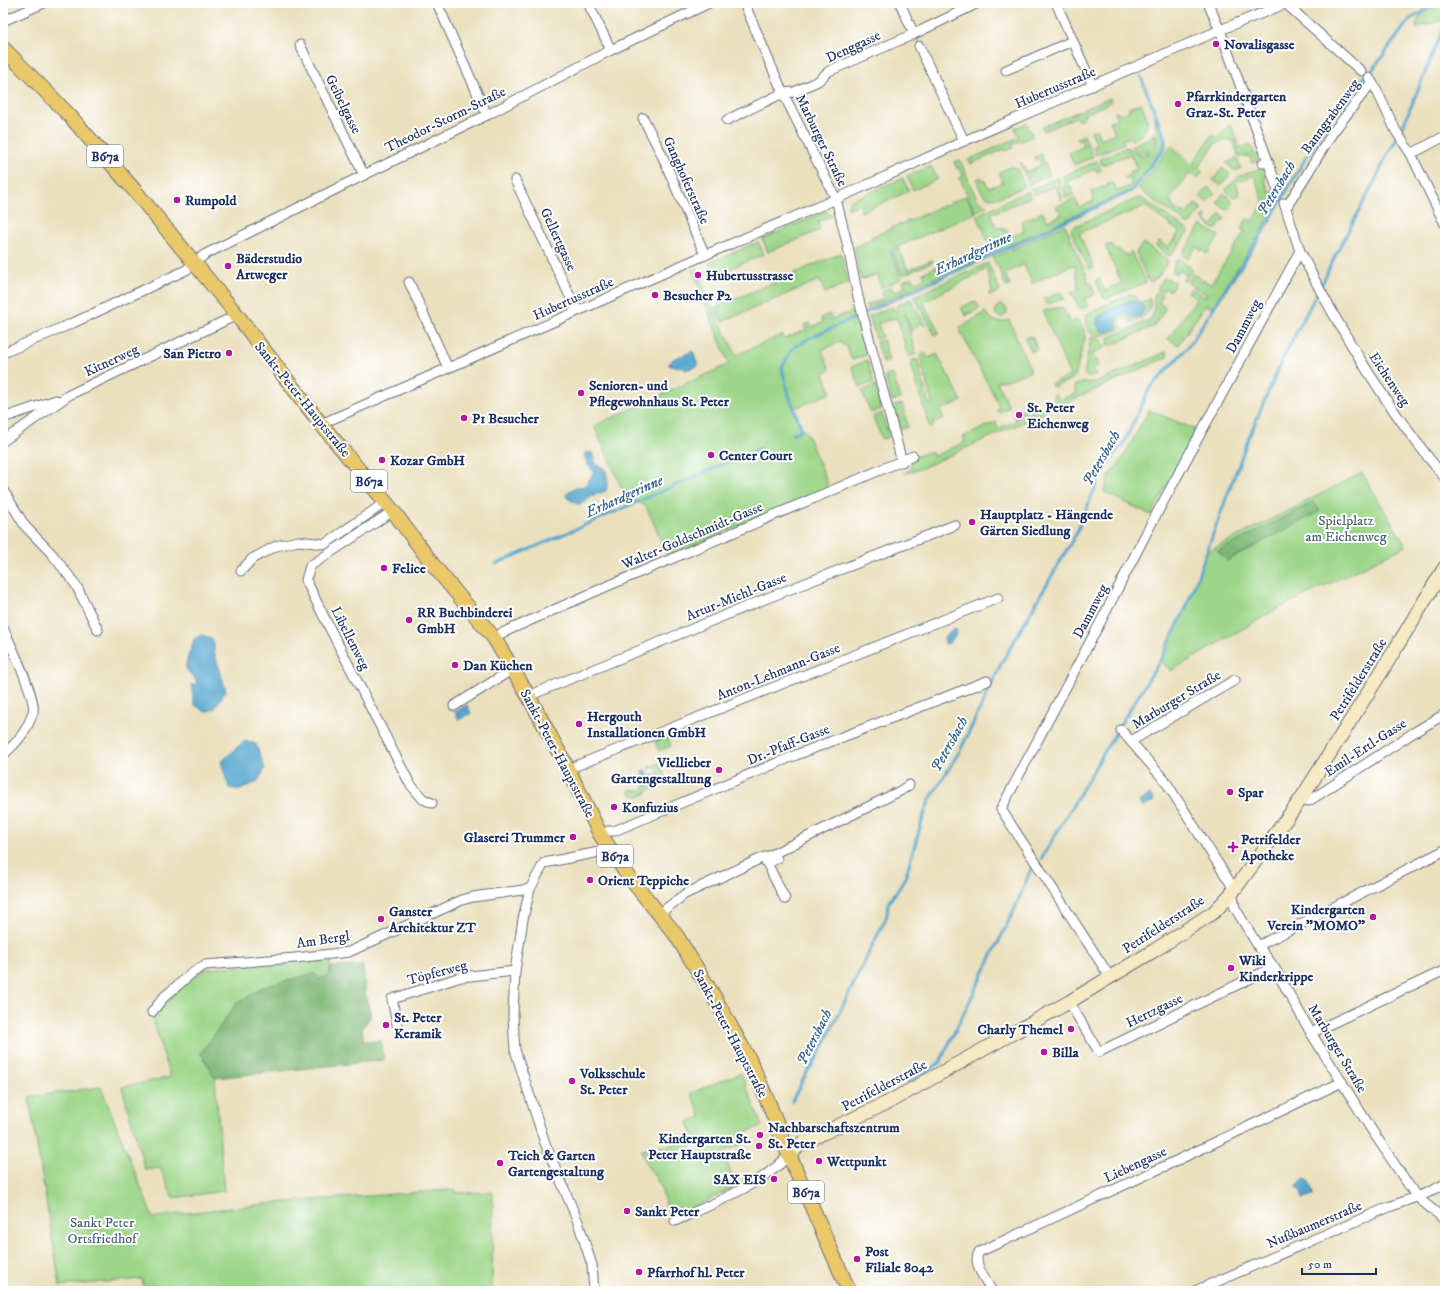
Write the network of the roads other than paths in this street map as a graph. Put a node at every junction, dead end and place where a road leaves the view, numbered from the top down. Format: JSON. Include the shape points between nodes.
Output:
{"nodes":[{"id":1,"x":44,"y":3,"type":"edge"},
{"id":2,"x":437,"y":3,"type":"edge"},
{"id":3,"x":588,"y":3,"type":"edge"},
{"id":4,"x":709,"y":3,"type":"edge"},
{"id":5,"x":744,"y":3,"type":"edge"},
{"id":6,"x":900,"y":3,"type":"edge"},
{"id":7,"x":978,"y":3,"type":"edge"},
{"id":8,"x":1208,"y":3,"type":"edge"},
{"id":9,"x":1287,"y":3,"type":"edge"},
{"id":10,"x":1057,"y":5,"type":"dead end"},
{"id":11,"x":3,"y":21,"type":"edge"},
{"id":12,"x":1220,"y":30,"type":"junction"},
{"id":13,"x":914,"y":34,"type":"junction"},
{"id":14,"x":1072,"y":41,"type":"junction"},
{"id":15,"x":300,"y":45,"type":"dead end"},
{"id":16,"x":919,"y":46,"type":"dead end"},
{"id":17,"x":3,"y":48,"type":"edge"},
{"id":18,"x":610,"y":50,"type":"junction"},
{"id":19,"x":1006,"y":70,"type":"dead end"},
{"id":20,"x":1361,"y":71,"type":"dead end"},
{"id":21,"x":1093,"y":86,"type":"junction"},
{"id":22,"x":783,"y":93,"type":"junction"},
{"id":23,"x":486,"y":115,"type":"junction"},
{"id":24,"x":643,"y":118,"type":"dead end"},
{"id":25,"x":727,"y":120,"type":"dead end"},
{"id":26,"x":1445,"y":136,"type":"edge"},
{"id":27,"x":964,"y":141,"type":"junction"},
{"id":28,"x":1410,"y":154,"type":"junction"},
{"id":29,"x":364,"y":175,"type":"junction"},
{"id":30,"x":515,"y":180,"type":"dead end"},
{"id":31,"x":1277,"y":188,"type":"dead end"},
{"id":32,"x":836,"y":199,"type":"junction"},
{"id":33,"x":1285,"y":205,"type":"joint"},
{"id":34,"x":1445,"y":224,"type":"edge"},
{"id":35,"x":1300,"y":251,"type":"junction"},
{"id":36,"x":705,"y":255,"type":"junction"},
{"id":37,"x":194,"y":263,"type":"junction"},
{"id":38,"x":409,"y":282,"type":"dead end"},
{"id":39,"x":577,"y":311,"type":"junction"},
{"id":40,"x":236,"y":315,"type":"junction"},
{"id":41,"x":3,"y":353,"type":"edge"},
{"id":42,"x":448,"y":368,"type":"junction"},
{"id":43,"x":69,"y":395,"type":"junction"},
{"id":44,"x":3,"y":418,"type":"edge"},
{"id":45,"x":321,"y":424,"type":"junction"},
{"id":46,"x":3,"y":441,"type":"edge"},
{"id":47,"x":913,"y":456,"type":"dead end"},
{"id":48,"x":902,"y":462,"type":"junction"},
{"id":49,"x":1445,"y":478,"type":"edge"},
{"id":50,"x":3,"y":490,"type":"edge"},
{"id":51,"x":389,"y":506,"type":"junction"},
{"id":52,"x":955,"y":525,"type":"dead end"},
{"id":53,"x":1445,"y":567,"type":"edge"},
{"id":54,"x":241,"y":571,"type":"dead end"},
{"id":55,"x":998,"y":598,"type":"dead end"},
{"id":56,"x":3,"y":628,"type":"edge"},
{"id":57,"x":98,"y":630,"type":"dead end"},
{"id":58,"x":494,"y":638,"type":"junction"},
{"id":59,"x":513,"y":669,"type":"junction"},
{"id":60,"x":986,"y":680,"type":"dead end"},
{"id":61,"x":1235,"y":680,"type":"dead end"},
{"id":62,"x":529,"y":697,"type":"junction"},
{"id":63,"x":454,"y":706,"type":"dead end"},
{"id":64,"x":1445,"y":714,"type":"edge"},
{"id":65,"x":1122,"y":730,"type":"dead end"},
{"id":66,"x":1131,"y":741,"type":"junction"},
{"id":67,"x":3,"y":755,"type":"edge"},
{"id":68,"x":568,"y":770,"type":"junction"},
{"id":69,"x":908,"y":785,"type":"dead end"},
{"id":70,"x":1301,"y":799,"type":"junction"},
{"id":71,"x":432,"y":803,"type":"dead end"},
{"id":72,"x":600,"y":834,"type":"junction"},
{"id":73,"x":610,"y":849,"type":"junction"},
{"id":74,"x":1445,"y":850,"type":"edge"},
{"id":75,"x":777,"y":859,"type":"dead end"},
{"id":76,"x":766,"y":861,"type":"junction"},
{"id":77,"x":530,"y":889,"type":"junction"},
{"id":78,"x":1232,"y":893,"type":"junction"},
{"id":79,"x":785,"y":899,"type":"dead end"},
{"id":80,"x":659,"y":914,"type":"junction"},
{"id":81,"x":1258,"y":946,"type":"junction"},
{"id":82,"x":1274,"y":967,"type":"junction"},
{"id":83,"x":1445,"y":970,"type":"edge"},
{"id":84,"x":515,"y":971,"type":"junction"},
{"id":85,"x":1110,"y":977,"type":"junction"},
{"id":86,"x":1069,"y":1002,"type":"junction"},
{"id":87,"x":152,"y":1012,"type":"dead end"},
{"id":88,"x":398,"y":1024,"type":"dead end"},
{"id":89,"x":1311,"y":1033,"type":"junction"},
{"id":90,"x":1342,"y":1082,"type":"junction"},
{"id":91,"x":790,"y":1155,"type":"junction"},
{"id":92,"x":1445,"y":1184,"type":"edge"},
{"id":93,"x":1416,"y":1196,"type":"junction"},
{"id":94,"x":1445,"y":1220,"type":"edge"},
{"id":95,"x":675,"y":1221,"type":"dead end"},
{"id":96,"x":594,"y":1291,"type":"edge"},
{"id":97,"x":849,"y":1291,"type":"edge"},
{"id":98,"x":992,"y":1291,"type":"edge"},
{"id":99,"x":1194,"y":1291,"type":"edge"}],
"edges":[{"from":1,"to":11,"type":"street"},
{"from":2,"to":23,"type":"street"},
{"from":3,"to":18,"type":"street"},
{"from":4,"to":18,"type":"street","name":"Theodor-Storm-Straße"},
{"from":5,"to":22,"type":"street","name":"Marburger Straße"},
{"from":6,"to":13,"type":"street"},
{"from":7,"to":13,"type":"street","name":"Denggasse"},
{"from":8,"to":12,"type":"street"},
{"from":9,"to":12,"type":"street","name":"Hubertusstraße"},
{"from":9,"to":20,"type":"street","name":"Hubertusstraße"},
{"from":10,"to":14,"type":"street"},
{"from":12,"to":21,"type":"street","name":"Hubertusstraße"},
{"from":12,"to":31,"type":"street","via":[[1265,162]]},
{"from":13,"to":22,"type":"street","name":"Denggasse","via":[[829,71],[818,81],[794,92]]},
{"from":14,"to":19,"type":"street"},
{"from":14,"to":21,"type":"street"},
{"from":15,"to":29,"type":"street","name":"Geibelgasse"},
{"from":16,"to":27,"type":"street"},
{"from":17,"to":37,"type":"main road","name":"Sankt-Peter-Hauptstraße","number":"B67a","via":[[70,116]]},
{"from":18,"to":23,"type":"street","name":"Theodor-Storm-Straße"},
{"from":21,"to":27,"type":"street","name":"Hubertusstraße"},
{"from":22,"to":25,"type":"street","name":"Marburger Straße"},
{"from":22,"to":32,"type":"street","name":"Marburger Straße"},
{"from":23,"to":29,"type":"street","name":"Theodor-Storm-Straße"},
{"from":24,"to":36,"type":"street","name":"Ganghoferstraße"},
{"from":26,"to":28,"type":"street"},
{"from":27,"to":32,"type":"street","name":"Hubertusstraße"},
{"from":28,"to":33,"type":"street","name":"Banngrabenweg","via":[[1370,80]]},
{"from":28,"to":34,"type":"street"},
{"from":29,"to":37,"type":"street","name":"Theodor-Storm-Straße","via":[[204,255]]},
{"from":30,"to":39,"type":"street","name":"Gellertgasse"},
{"from":32,"to":36,"type":"street","name":"Hubertusstraße"},
{"from":32,"to":48,"type":"street","via":[[862,313]]},
{"from":33,"to":35,"type":"street","name":"Eichenweg"},
{"from":35,"to":49,"type":"street","name":"Eichenweg","via":[[1353,348],[1418,446]]},
{"from":35,"to":85,"type":"street","name":"Dammweg","via":[[1150,526],[1001,809]]},
{"from":36,"to":39,"type":"street","name":"Hubertusstraße"},
{"from":37,"to":40,"type":"main road","name":"Sankt-Peter-Hauptstraße","number":"B67a"},
{"from":37,"to":41,"type":"street","via":[[186,270],[74,323]]},
{"from":38,"to":42,"type":"street"},
{"from":39,"to":42,"type":"street","name":"Hubertusstraße"},
{"from":40,"to":43,"type":"street","name":"Kitnerweg"},
{"from":40,"to":45,"type":"main road","name":"Sankt-Peter-Hauptstraße","number":"B67a"},
{"from":42,"to":45,"type":"street","name":"Hubertusstraße"},
{"from":43,"to":44,"type":"street"},
{"from":43,"to":46,"type":"street","name":"Kitnerweg"},
{"from":45,"to":51,"type":"main road","name":"Sankt-Peter-Hauptstraße","number":"B67a"},
{"from":47,"to":48,"type":"street","name":"Walter-Goldschmidt-Gasse"},
{"from":48,"to":58,"type":"street","name":"Walter-Goldschmidt-Gasse","via":[[603,588]]},
{"from":50,"to":57,"type":"street","via":[[25,526],[52,554],[76,585]]},
{"from":51,"to":54,"type":"street","via":[[325,544],[298,541],[276,546],[252,560]]},
{"from":51,"to":58,"type":"main road","name":"Sankt-Peter-Hauptstraße","number":"B67a","via":[[434,566]]},
{"from":51,"to":71,"type":"street","name":"Libellenweg","via":[[310,566],[306,580],[410,784],[423,798]]},
{"from":52,"to":62,"type":"street","name":"Artur-Michl-Gasse","via":[[690,629]]},
{"from":53,"to":70,"type":"main road","name":"Petrifelderstraße"},
{"from":55,"to":68,"type":"street","name":"Anton-Lehmann-Gasse"},
{"from":56,"to":67,"type":"street","via":[[27,684],[34,711],[14,746]]},
{"from":58,"to":59,"type":"main road","name":"Sankt-Peter-Hauptstraße","number":"B67a"},
{"from":59,"to":62,"type":"main road","name":"Sankt-Peter-Hauptstraße","number":"B67a"},
{"from":59,"to":63,"type":"street"},
{"from":60,"to":72,"type":"street","name":"Dr.-Pfaff-Gasse","via":[[614,831]]},
{"from":61,"to":66,"type":"street","name":"Marburger Straße"},
{"from":62,"to":68,"type":"main road","name":"Sankt-Peter-Hauptstraße","number":"B67a"},
{"from":64,"to":70,"type":"street","name":"Emil-Ertl-Gasse","via":[[1309,801]]},
{"from":65,"to":66,"type":"street","name":"Marburger Straße"},
{"from":66,"to":78,"type":"street","name":"Marburger Straße","via":[[1166,782],[1231,884]]},
{"from":68,"to":72,"type":"main road","name":"Sankt-Peter-Hauptstraße","number":"B67a"},
{"from":69,"to":76,"type":"street"},
{"from":70,"to":78,"type":"main road","name":"Petrifelderstraße"},
{"from":72,"to":73,"type":"main road","name":"Sankt-Peter-Hauptstraße","number":"B67a"},
{"from":73,"to":77,"type":"street","via":[[544,863]]},
{"from":73,"to":80,"type":"main road","name":"Sankt-Peter-Hauptstraße","number":"B67a"},
{"from":74,"to":81,"type":"street"},
{"from":75,"to":76,"type":"street"},
{"from":76,"to":79,"type":"street"},
{"from":76,"to":80,"type":"street","via":[[764,857],[705,888],[685,894]]},
{"from":77,"to":84,"type":"street"},
{"from":77,"to":87,"type":"street","name":"Am Bergl","via":[[462,900],[349,952],[205,965],[164,997]]},
{"from":78,"to":81,"type":"street","name":"Marburger Straße","via":[[1235,908]]},
{"from":78,"to":85,"type":"main road","name":"Petrifelderstraße","via":[[1214,912]]},
{"from":80,"to":91,"type":"main road","name":"Sankt-Peter-Hauptstraße","number":"B67a","via":[[695,965],[750,1061]]},
{"from":81,"to":82,"type":"street","name":"Marburger Straße"},
{"from":82,"to":86,"type":"street","name":"Hertzgasse","via":[[1099,1052]]},
{"from":82,"to":89,"type":"street","name":"Marburger Straße"},
{"from":83,"to":89,"type":"street"},
{"from":84,"to":88,"type":"street","name":"Töpferweg","via":[[461,977],[392,999]]},
{"from":84,"to":96,"type":"street","via":[[515,1050],[545,1143],[578,1222],[592,1265]]},
{"from":85,"to":86,"type":"main road","name":"Petrifelderstraße"},
{"from":86,"to":91,"type":"main road","name":"Petrifelderstraße","via":[[887,1103],[802,1143]]},
{"from":89,"to":90,"type":"street","name":"Marburger Straße"},
{"from":90,"to":93,"type":"street","name":"Marburger Straße"},
{"from":90,"to":98,"type":"street","name":"Liebengasse","via":[[979,1252],[978,1265]]},
{"from":91,"to":95,"type":"street","via":[[762,1177]]},
{"from":91,"to":97,"type":"main road","name":"Sankt-Peter-Hauptstraße","number":"B67a"},
{"from":92,"to":93,"type":"street","name":"Nußbaumerstraße"},
{"from":93,"to":94,"type":"street","name":"Marburger Straße"},
{"from":93,"to":99,"type":"street","name":"Nußbaumerstraße"}]}
